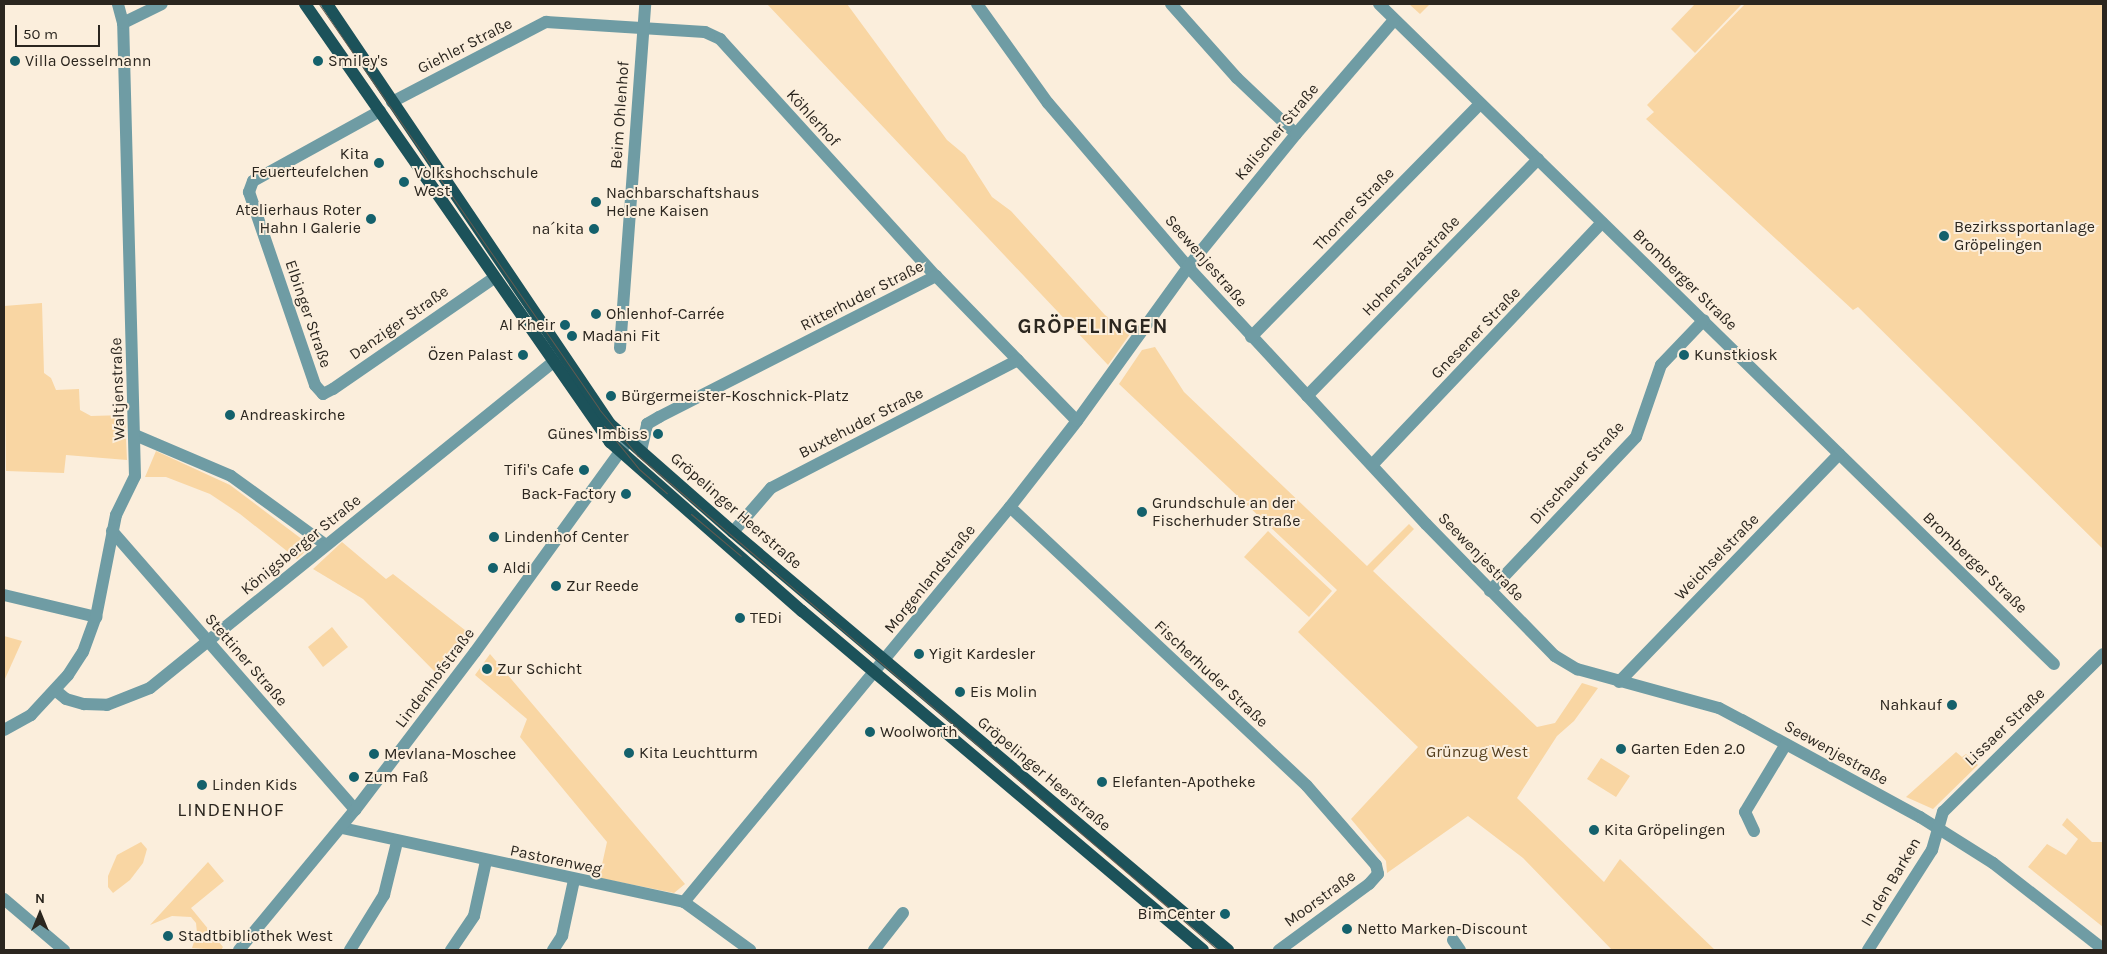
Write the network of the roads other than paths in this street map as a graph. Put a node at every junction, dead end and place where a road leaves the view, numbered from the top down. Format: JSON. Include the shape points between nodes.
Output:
{"nodes":[{"id":1,"x":118,"y":4,"type":"edge"},
{"id":2,"x":162,"y":4,"type":"edge"},
{"id":3,"x":329,"y":4,"type":"edge"},
{"id":4,"x":644,"y":4,"type":"edge"},
{"id":5,"x":976,"y":4,"type":"edge"},
{"id":6,"x":1171,"y":4,"type":"edge"},
{"id":7,"x":1379,"y":4,"type":"edge"},
{"id":8,"x":309,"y":9,"type":"edge"},
{"id":9,"x":1394,"y":20,"type":"junction"},
{"id":10,"x":123,"y":23,"type":"junction"},
{"id":11,"x":643,"y":28,"type":"junction"},
{"id":12,"x":392,"y":102,"type":"junction"},
{"id":13,"x":1480,"y":104,"type":"junction"},
{"id":14,"x":380,"y":111,"type":"junction"},
{"id":15,"x":1296,"y":134,"type":"junction"},
{"id":16,"x":1538,"y":159,"type":"junction"},
{"id":17,"x":1602,"y":223,"type":"junction"},
{"id":18,"x":1188,"y":267,"type":"junction"},
{"id":19,"x":936,"y":276,"type":"junction"},
{"id":20,"x":494,"y":278,"type":"junction"},
{"id":21,"x":1704,"y":320,"type":"junction"},
{"id":22,"x":1251,"y":337,"type":"junction"},
{"id":23,"x":620,"y":348,"type":"dead end"},
{"id":24,"x":1018,"y":360,"type":"junction"},
{"id":25,"x":552,"y":363,"type":"junction"},
{"id":26,"x":323,"y":394,"type":"joint"},
{"id":27,"x":1307,"y":396,"type":"junction"},
{"id":28,"x":1077,"y":421,"type":"junction"},
{"id":29,"x":136,"y":435,"type":"junction"},
{"id":30,"x":628,"y":442,"type":"junction"},
{"id":31,"x":641,"y":451,"type":"junction"},
{"id":32,"x":620,"y":453,"type":"junction"},
{"id":33,"x":1839,"y":454,"type":"junction"},
{"id":34,"x":1372,"y":465,"type":"junction"},
{"id":35,"x":1010,"y":507,"type":"junction"},
{"id":36,"x":112,"y":531,"type":"junction"},
{"id":37,"x":734,"y":532,"type":"junction"},
{"id":38,"x":326,"y":545,"type":"junction"},
{"id":39,"x":1490,"y":591,"type":"junction"},
{"id":40,"x":4,"y":595,"type":"edge"},
{"id":41,"x":96,"y":617,"type":"junction"},
{"id":42,"x":208,"y":641,"type":"junction"},
{"id":43,"x":2103,"y":654,"type":"edge"},
{"id":44,"x":885,"y":660,"type":"junction"},
{"id":45,"x":2054,"y":664,"type":"dead end"},
{"id":46,"x":874,"y":670,"type":"junction"},
{"id":47,"x":1619,"y":682,"type":"junction"},
{"id":48,"x":55,"y":690,"type":"junction"},
{"id":49,"x":4,"y":730,"type":"edge"},
{"id":50,"x":1786,"y":744,"type":"junction"},
{"id":51,"x":355,"y":810,"type":"junction"},
{"id":52,"x":342,"y":828,"type":"junction"},
{"id":53,"x":1938,"y":830,"type":"junction"},
{"id":54,"x":1754,"y":831,"type":"dead end"},
{"id":55,"x":397,"y":842,"type":"junction"},
{"id":56,"x":486,"y":861,"type":"junction"},
{"id":57,"x":1378,"y":874,"type":"joint"},
{"id":58,"x":574,"y":880,"type":"junction"},
{"id":59,"x":4,"y":899,"type":"edge"},
{"id":60,"x":684,"y":902,"type":"junction"},
{"id":61,"x":903,"y":914,"type":"dead end"},
{"id":62,"x":2103,"y":949,"type":"edge"},
{"id":63,"x":64,"y":950,"type":"edge"},
{"id":64,"x":239,"y":950,"type":"edge"},
{"id":65,"x":350,"y":950,"type":"edge"},
{"id":66,"x":451,"y":950,"type":"edge"},
{"id":67,"x":553,"y":950,"type":"edge"},
{"id":68,"x":750,"y":950,"type":"edge"},
{"id":69,"x":874,"y":950,"type":"edge"},
{"id":70,"x":1202,"y":950,"type":"edge"},
{"id":71,"x":1228,"y":950,"type":"edge"},
{"id":72,"x":1279,"y":950,"type":"edge"},
{"id":73,"x":1868,"y":950,"type":"edge"}],
"edges":[{"from":1,"to":10,"type":"street","name":"Waltjenstraße"},
{"from":2,"to":10,"type":"street"},
{"from":3,"to":8,"type":"street"},
{"from":3,"to":12,"type":"main road","name":"Gröpelinger Heerstraße"},
{"from":4,"to":11,"type":"street","name":"Beim Ohlenhof"},
{"from":5,"to":18,"type":"street","name":"Seewenjestraße","via":[[1048,103]]},
{"from":6,"to":15,"type":"street","via":[[1237,78]]},
{"from":7,"to":9,"type":"street","name":"Bromberger Straße"},
{"from":8,"to":14,"type":"main road","name":"Gröpelinger Heerstraße"},
{"from":9,"to":13,"type":"street","name":"Bromberger Straße"},
{"from":9,"to":15,"type":"street","name":"Kalischer Straße"},
{"from":10,"to":29,"type":"street","name":"Waltjenstraße"},
{"from":11,"to":12,"type":"street","name":"Giehler Straße","via":[[546,22]]},
{"from":11,"to":19,"type":"street","name":"Köhlerhof","via":[[705,32],[720,39]]},
{"from":11,"to":23,"type":"street","name":"Beim Ohlenhof"},
{"from":12,"to":30,"type":"main road","name":"Gröpelinger Heerstraße","via":[[593,401]]},
{"from":13,"to":16,"type":"street","name":"Bromberger Straße"},
{"from":13,"to":22,"type":"street","name":"Thorner Straße"},
{"from":14,"to":20,"type":"main road","name":"Gröpelinger Heerstraße"},
{"from":14,"to":26,"type":"street","name":"Elbinger Straße","via":[[253,181],[249,192],[315,385]]},
{"from":15,"to":18,"type":"street","name":"Kalischer Straße"},
{"from":16,"to":17,"type":"street","name":"Bromberger Straße"},
{"from":16,"to":27,"type":"street","name":"Hohensalzastraße"},
{"from":17,"to":21,"type":"street","name":"Bromberger Straße"},
{"from":17,"to":34,"type":"street","name":"Gnesener Straße"},
{"from":18,"to":22,"type":"street","name":"Seewenjestraße"},
{"from":18,"to":28,"type":"street","name":"Morgenlandstraße"},
{"from":19,"to":24,"type":"street","name":"Ritterhuder Straße"},
{"from":19,"to":31,"type":"street","name":"Ritterhuder Straße","via":[[647,424]]},
{"from":20,"to":25,"type":"main road","name":"Gröpelinger Heerstraße"},
{"from":20,"to":26,"type":"street","name":"Danziger Straße"},
{"from":21,"to":33,"type":"street","name":"Bromberger Straße"},
{"from":21,"to":39,"type":"street","name":"Dirschauer Straße","via":[[1661,364],[1636,437]]},
{"from":22,"to":27,"type":"street","name":"Seewenjestraße"},
{"from":24,"to":28,"type":"street","name":"Ritterhuder Straße"},
{"from":24,"to":37,"type":"street","name":"Buxtehuder Straße","via":[[771,488]]},
{"from":25,"to":32,"type":"main road","name":"Gröpelinger Heerstraße","via":[[599,430]]},
{"from":25,"to":38,"type":"street","name":"Königsberger Straße"},
{"from":27,"to":34,"type":"street","name":"Seewenjestraße"},
{"from":28,"to":35,"type":"street","name":"Morgenlandstraße"},
{"from":29,"to":36,"type":"street","name":"Waltjenstraße","via":[[135,476]]},
{"from":29,"to":38,"type":"street","via":[[231,476]]},
{"from":30,"to":31,"type":"main road","name":"Gröpelinger Heerstraße"},
{"from":30,"to":32,"type":"street","name":"Lindenhofstraße"},
{"from":31,"to":37,"type":"main road","name":"Gröpelinger Heerstraße"},
{"from":32,"to":46,"type":"main road","name":"Gröpelinger Heerstraße","via":[[788,600]]},
{"from":32,"to":51,"type":"street","name":"Lindenhofstraße"},
{"from":33,"to":45,"type":"street","name":"Bromberger Straße"},
{"from":33,"to":47,"type":"street","name":"Weichselstraße"},
{"from":34,"to":39,"type":"street","name":"Seewenjestraße"},
{"from":35,"to":44,"type":"street","name":"Morgenlandstraße"},
{"from":35,"to":57,"type":"street","name":"Fischerhuder Straße","via":[[1308,786],[1370,856]]},
{"from":36,"to":41,"type":"street","name":"Waltjenstraße"},
{"from":36,"to":42,"type":"street","name":"Stettiner Straße"},
{"from":37,"to":44,"type":"main road","name":"Gröpelinger Heerstraße"},
{"from":38,"to":42,"type":"street","name":"Königsberger Straße"},
{"from":39,"to":47,"type":"street","name":"Seewenjestraße","via":[[1555,656],[1577,669]]},
{"from":40,"to":41,"type":"street"},
{"from":41,"to":48,"type":"street","name":"Waltjenstraße","via":[[83,652]]},
{"from":42,"to":48,"type":"street","name":"Königsberger Straße","via":[[150,688],[122,701],[84,704],[66,699]]},
{"from":42,"to":51,"type":"street","name":"Stettiner Straße"},
{"from":43,"to":53,"type":"street","name":"Lissaer Straße","via":[[1944,812]]},
{"from":44,"to":46,"type":"street","name":"Morgenlandstraße"},
{"from":44,"to":71,"type":"main road","name":"Gröpelinger Heerstraße"},
{"from":46,"to":60,"type":"street","name":"Morgenlandstraße"},
{"from":46,"to":70,"type":"main road","name":"Gröpelinger Heerstraße"},
{"from":47,"to":50,"type":"street","name":"Seewenjestraße","via":[[1718,708]]},
{"from":48,"to":49,"type":"street","name":"Waltjenstraße","via":[[31,715]]},
{"from":50,"to":53,"type":"street","name":"Seewenjestraße"},
{"from":50,"to":54,"type":"street","via":[[1745,812]]},
{"from":51,"to":52,"type":"street","name":"Lindenhofstraße"},
{"from":52,"to":55,"type":"street","name":"Pastorenweg"},
{"from":52,"to":64,"type":"street","name":"Lindenhofstraße"},
{"from":53,"to":62,"type":"street","name":"Seewenjestraße","via":[[1993,863]]},
{"from":53,"to":73,"type":"street","name":"In den Barken","via":[[1932,850]]},
{"from":55,"to":56,"type":"street","name":"Pastorenweg"},
{"from":55,"to":65,"type":"street","via":[[384,895]]},
{"from":56,"to":58,"type":"street","name":"Pastorenweg"},
{"from":56,"to":66,"type":"street","via":[[474,916]]},
{"from":57,"to":72,"type":"street","name":"Moorstraße"},
{"from":58,"to":60,"type":"street","name":"Pastorenweg"},
{"from":58,"to":67,"type":"street","via":[[562,936]]},
{"from":59,"to":63,"type":"street"},
{"from":60,"to":68,"type":"street","name":"Pastorenweg"},
{"from":61,"to":69,"type":"street"}]}
